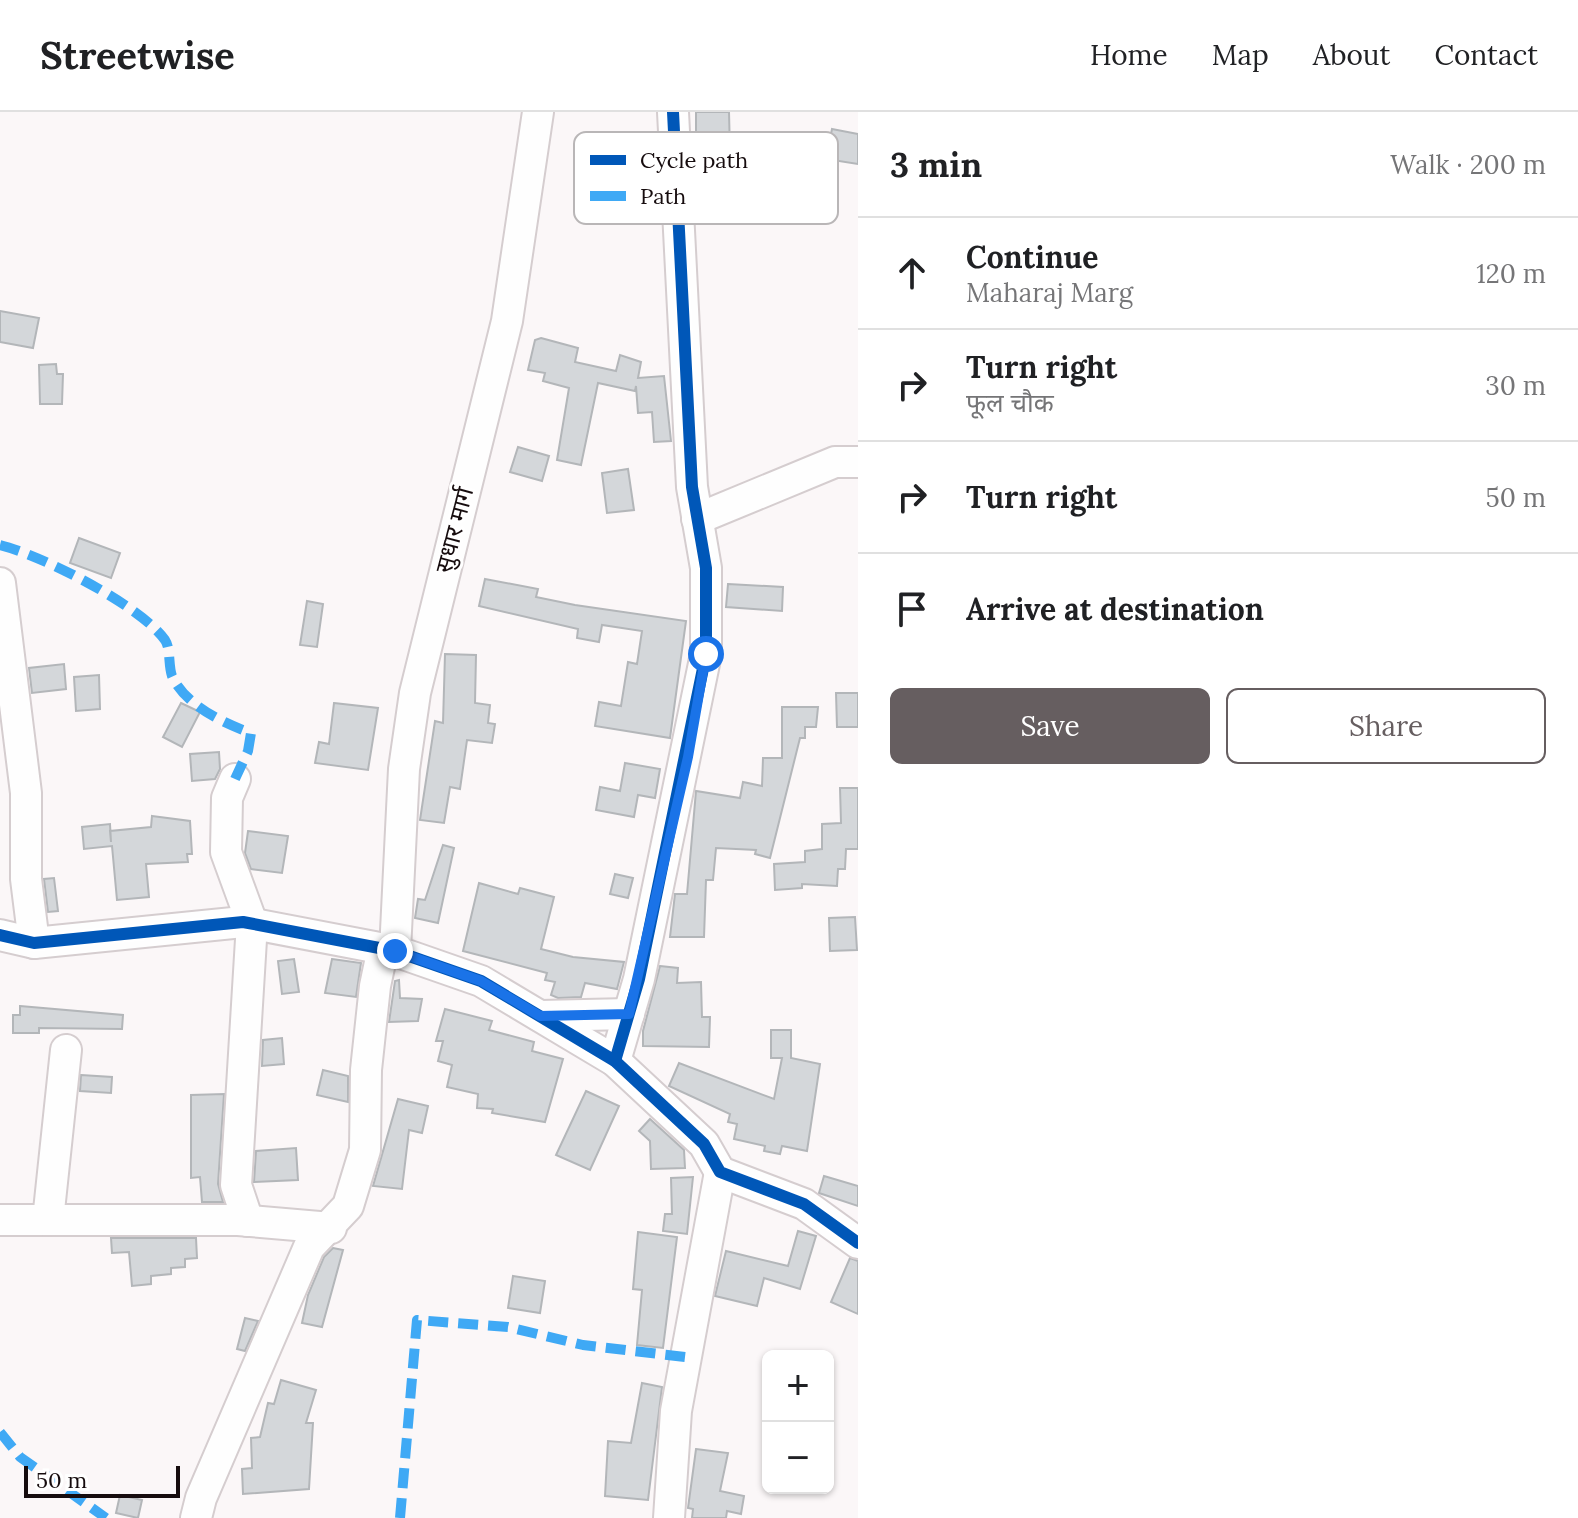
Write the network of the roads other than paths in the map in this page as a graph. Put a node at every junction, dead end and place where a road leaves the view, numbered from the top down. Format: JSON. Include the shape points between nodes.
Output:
{"nodes":[{"id":1,"x":538,"y":112,"type":"edge"},
{"id":2,"x":673,"y":112,"type":"edge"},
{"id":3,"x":674,"y":132,"type":"edge"},
{"id":4,"x":679,"y":224,"type":"edge"},
{"id":5,"x":858,"y":462,"type":"edge"},
{"id":6,"x":697,"y":519,"type":"junction"},
{"id":7,"x":0,"y":583,"type":"edge"},
{"id":8,"x":235,"y":779,"type":"dead end"},
{"id":9,"x":252,"y":923,"type":"junction"},
{"id":10,"x":0,"y":935,"type":"edge"},
{"id":11,"x":34,"y":943,"type":"junction"},
{"id":12,"x":389,"y":949,"type":"junction"},
{"id":13,"x":629,"y":1014,"type":"junction"},
{"id":14,"x":540,"y":1016,"type":"junction"},
{"id":15,"x":66,"y":1050,"type":"dead end"},
{"id":16,"x":615,"y":1061,"type":"junction"},
{"id":17,"x":720,"y":1172,"type":"junction"},
{"id":18,"x":0,"y":1220,"type":"edge"},
{"id":19,"x":48,"y":1220,"type":"junction"},
{"id":20,"x":248,"y":1221,"type":"junction"},
{"id":21,"x":331,"y":1228,"type":"junction"},
{"id":22,"x":858,"y":1243,"type":"edge"},
{"id":23,"x":196,"y":1518,"type":"edge"},
{"id":24,"x":669,"y":1518,"type":"edge"}],
"edges":[{"from":1,"to":12,"type":"street","name":"सुधार मार्ग","via":[[507,321],[415,693]]},
{"from":2,"to":3,"type":"street"},
{"from":4,"to":6,"type":"street"},
{"from":5,"to":6,"type":"street","via":[[835,462]]},
{"from":6,"to":13,"type":"street","via":[[706,568],[706,654]]},
{"from":7,"to":11,"type":"street","via":[[26,793],[26,879]]},
{"from":8,"to":9,"type":"street","via":[[227,798],[226,852]]},
{"from":9,"to":11,"type":"street"},
{"from":9,"to":12,"type":"street"},
{"from":9,"to":20,"type":"street","via":[[236,1185]]},
{"from":10,"to":11,"type":"street"},
{"from":12,"to":14,"type":"street","via":[[481,981]]},
{"from":12,"to":21,"type":"street","name":"सुधार मार्ग","via":[[375,986],[365,1150],[348,1206]]},
{"from":13,"to":14,"type":"street"},
{"from":13,"to":16,"type":"street"},
{"from":14,"to":16,"type":"street"},
{"from":15,"to":19,"type":"street"},
{"from":16,"to":17,"type":"street","via":[[704,1144]]},
{"from":17,"to":22,"type":"street","via":[[804,1204]]},
{"from":17,"to":24,"type":"street","via":[[676,1411]]},
{"from":18,"to":19,"type":"street"},
{"from":19,"to":20,"type":"street"},
{"from":20,"to":21,"type":"street"},
{"from":21,"to":23,"type":"street","name":"सुधार मार्ग","via":[[309,1247]]}]}
